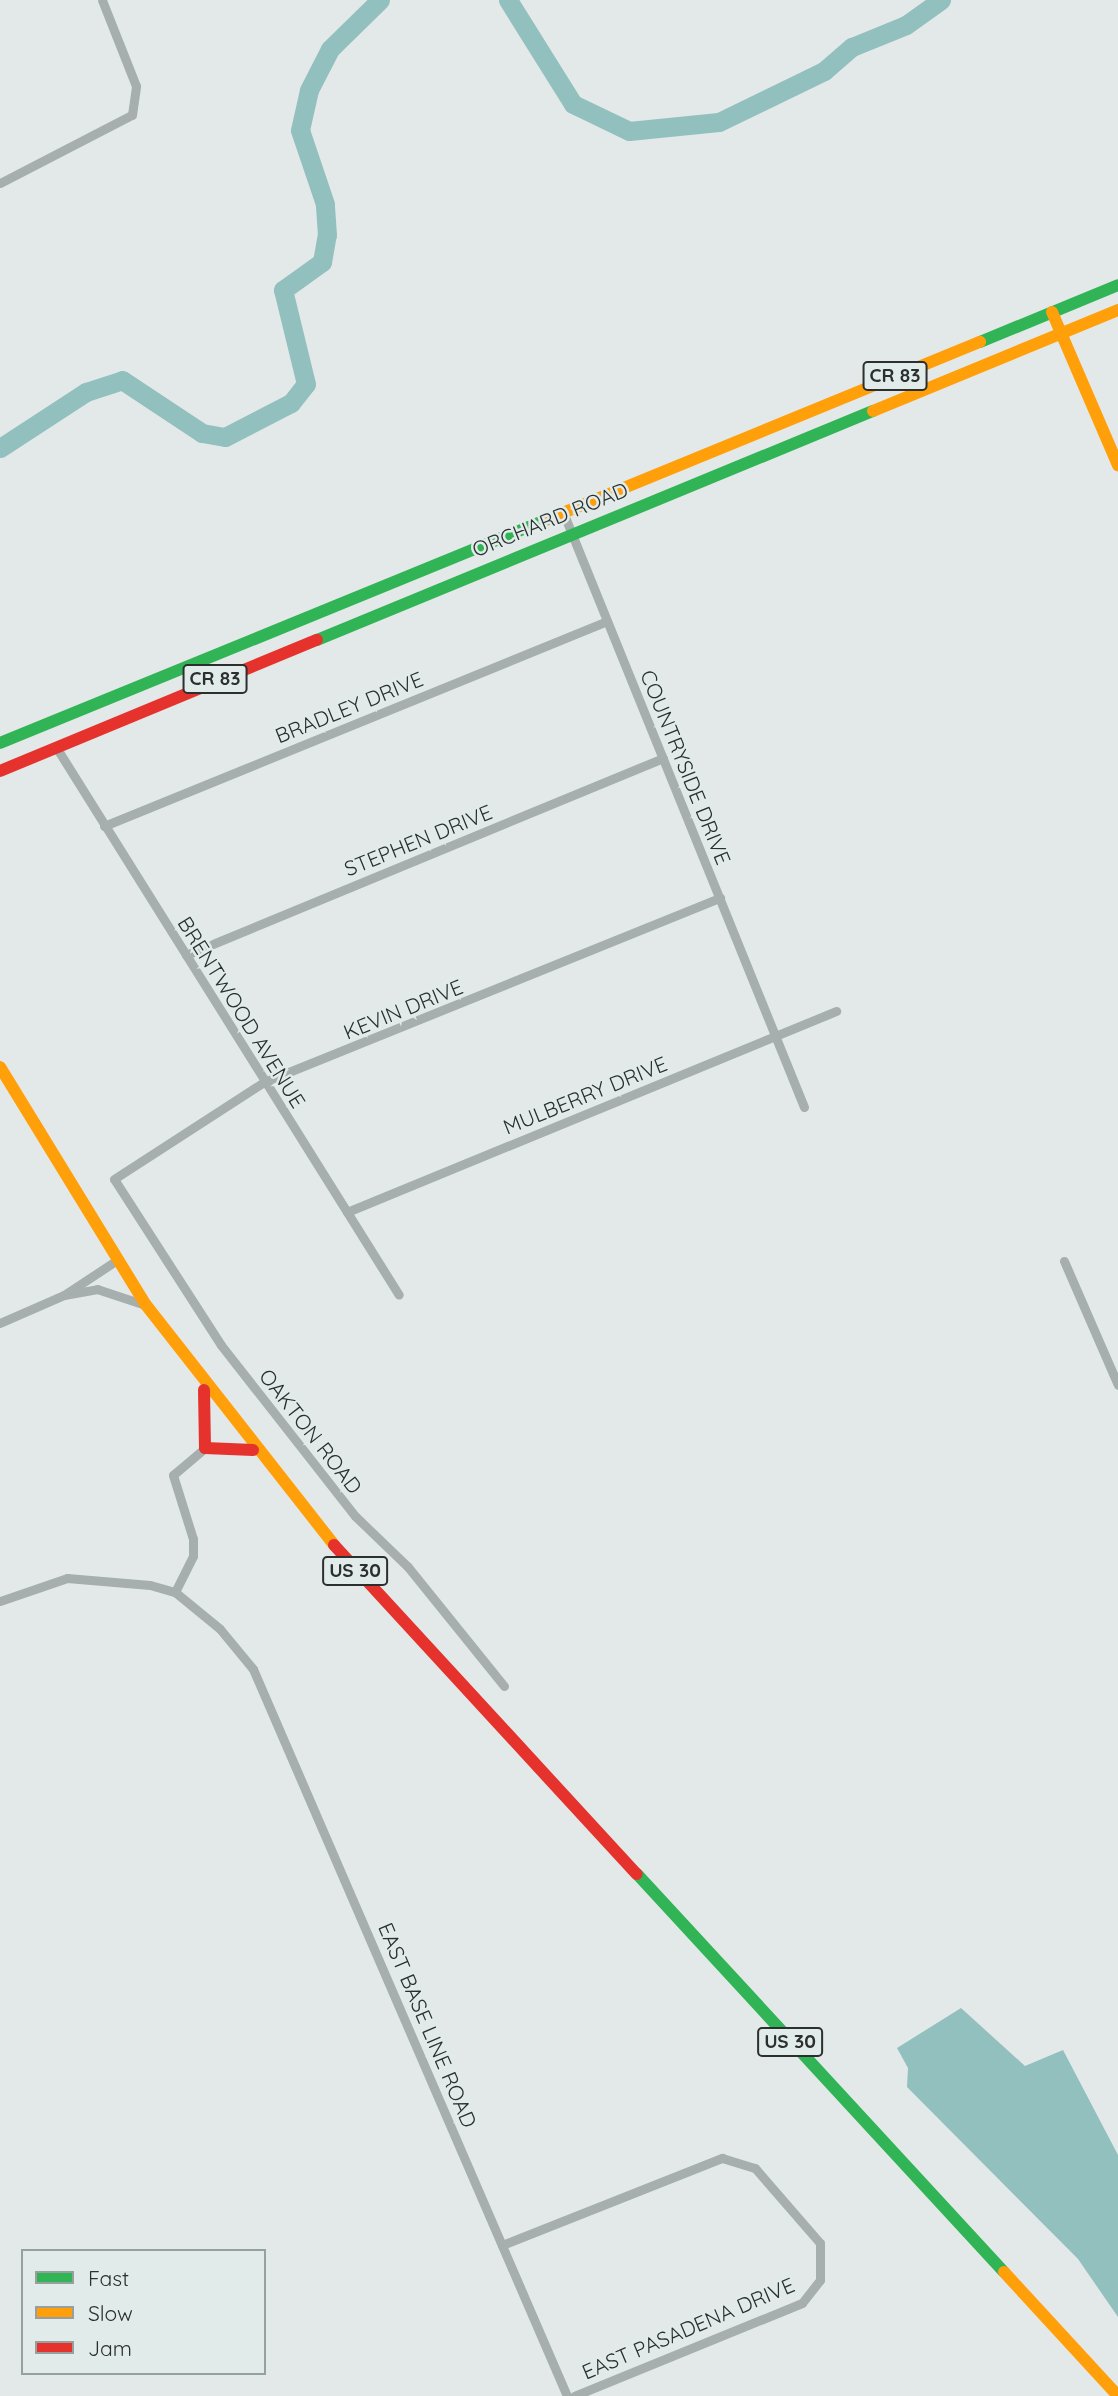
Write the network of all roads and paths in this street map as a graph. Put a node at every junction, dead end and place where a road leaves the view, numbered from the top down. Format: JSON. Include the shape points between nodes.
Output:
{"nodes":[{"id":1,"x":102,"y":0,"type":"edge"},
{"id":2,"x":0,"y":183,"type":"edge"},
{"id":3,"x":1118,"y":285,"type":"edge"},
{"id":4,"x":1118,"y":310,"type":"edge"},
{"id":5,"x":1052,"y":312,"type":"junction"},
{"id":6,"x":1062,"y":333,"type":"junction"},
{"id":7,"x":1118,"y":465,"type":"edge"},
{"id":8,"x":563,"y":512,"type":"junction"},
{"id":9,"x":570,"y":531,"type":"junction"},
{"id":10,"x":607,"y":621,"type":"junction"},
{"id":11,"x":0,"y":744,"type":"edge"},
{"id":12,"x":56,"y":747,"type":"junction"},
{"id":13,"x":663,"y":758,"type":"junction"},
{"id":14,"x":0,"y":771,"type":"edge"},
{"id":15,"x":104,"y":826,"type":"junction"},
{"id":16,"x":720,"y":898,"type":"junction"},
{"id":17,"x":186,"y":955,"type":"junction"},
{"id":18,"x":836,"y":1011,"type":"dead end"},
{"id":19,"x":775,"y":1036,"type":"junction"},
{"id":20,"x":0,"y":1067,"type":"edge"},
{"id":21,"x":264,"y":1082,"type":"junction"},
{"id":22,"x":804,"y":1107,"type":"dead end"},
{"id":23,"x":114,"y":1179,"type":"joint"},
{"id":24,"x":347,"y":1212,"type":"junction"},
{"id":25,"x":117,"y":1260,"type":"junction"},
{"id":26,"x":1064,"y":1261,"type":"dead end"},
{"id":27,"x":64,"y":1295,"type":"junction"},
{"id":28,"x":399,"y":1295,"type":"dead end"},
{"id":29,"x":146,"y":1305,"type":"junction"},
{"id":30,"x":0,"y":1323,"type":"edge"},
{"id":31,"x":200,"y":1380,"type":"junction"},
{"id":32,"x":1118,"y":1385,"type":"edge"},
{"id":33,"x":205,"y":1448,"type":"junction"},
{"id":34,"x":253,"y":1450,"type":"junction"},
{"id":35,"x":175,"y":1592,"type":"junction"},
{"id":36,"x":0,"y":1601,"type":"edge"},
{"id":37,"x":505,"y":1686,"type":"dead end"},
{"id":38,"x":502,"y":2245,"type":"junction"},
{"id":39,"x":567,"y":2396,"type":"edge"},
{"id":40,"x":574,"y":2396,"type":"edge"},
{"id":41,"x":1118,"y":2396,"type":"edge"}],
"edges":[{"from":1,"to":2,"type":"street","via":[[136,86],[136,106],[123,121]]},
{"from":3,"to":5,"type":"main road","name":"ORCHARD ROAD","number":"CR 83"},
{"from":4,"to":6,"type":"main road","name":"ORCHARD ROAD","number":"CR 83"},
{"from":5,"to":6,"type":"main road"},
{"from":5,"to":8,"type":"main road","name":"ORCHARD ROAD","number":"CR 83"},
{"from":6,"to":7,"type":"main road"},
{"from":6,"to":9,"type":"main road","name":"ORCHARD ROAD","number":"CR 83"},
{"from":8,"to":9,"type":"street","name":"COUNTRYSIDE DRIVE"},
{"from":8,"to":11,"type":"main road","name":"ORCHARD ROAD","number":"CR 83"},
{"from":9,"to":10,"type":"street","name":"COUNTRYSIDE DRIVE"},
{"from":9,"to":12,"type":"main road","name":"ORCHARD ROAD","number":"CR 83"},
{"from":10,"to":13,"type":"street","name":"COUNTRYSIDE DRIVE"},
{"from":10,"to":15,"type":"street","name":"BRADLEY DRIVE"},
{"from":12,"to":14,"type":"main road","name":"ORCHARD ROAD","number":"CR 83"},
{"from":12,"to":15,"type":"street","name":"BRENTWOOD AVENUE"},
{"from":13,"to":16,"type":"street","name":"COUNTRYSIDE DRIVE"},
{"from":13,"to":17,"type":"street","name":"STEPHEN DRIVE"},
{"from":15,"to":17,"type":"street","name":"BRENTWOOD AVENUE"},
{"from":16,"to":19,"type":"street","name":"COUNTRYSIDE DRIVE"},
{"from":16,"to":21,"type":"street","name":"KEVIN DRIVE"},
{"from":17,"to":21,"type":"street","name":"BRENTWOOD AVENUE"},
{"from":18,"to":19,"type":"street","name":"MULBERRY DRIVE"},
{"from":19,"to":22,"type":"street","name":"COUNTRYSIDE DRIVE"},
{"from":19,"to":24,"type":"street","name":"MULBERRY DRIVE"},
{"from":20,"to":25,"type":"main road","number":"US 30"},
{"from":21,"to":23,"type":"street","name":"KEVIN DRIVE"},
{"from":21,"to":24,"type":"street","name":"BRENTWOOD AVENUE"},
{"from":23,"to":37,"type":"street","name":"OAKTON ROAD","via":[[221,1345],[355,1516],[407,1566]]},
{"from":24,"to":28,"type":"street","name":"BRENTWOOD AVENUE"},
{"from":25,"to":27,"type":"street"},
{"from":25,"to":29,"type":"main road","number":"US 30"},
{"from":26,"to":32,"type":"street"},
{"from":27,"to":29,"type":"street","via":[[108,1289]]},
{"from":27,"to":30,"type":"street"},
{"from":29,"to":31,"type":"main road","number":"US 30"},
{"from":31,"to":33,"type":"main road","via":[[209,1405]]},
{"from":31,"to":34,"type":"main road","number":"US 30"},
{"from":33,"to":34,"type":"main road"},
{"from":33,"to":35,"type":"street","via":[[173,1475],[193,1539],[193,1556]]},
{"from":34,"to":41,"type":"main road","number":"US 30","via":[[466,1693]]},
{"from":35,"to":36,"type":"street","via":[[113,1577],[68,1578]]},
{"from":35,"to":38,"type":"street","name":"EAST BASE LINE ROAD","via":[[220,1629],[253,1669]]},
{"from":38,"to":39,"type":"street","name":"EAST BASE LINE ROAD"},
{"from":38,"to":40,"type":"street","name":"EAST PASADENA DRIVE","via":[[722,2158],[755,2168],[820,2243],[820,2280],[802,2303]]}]}
